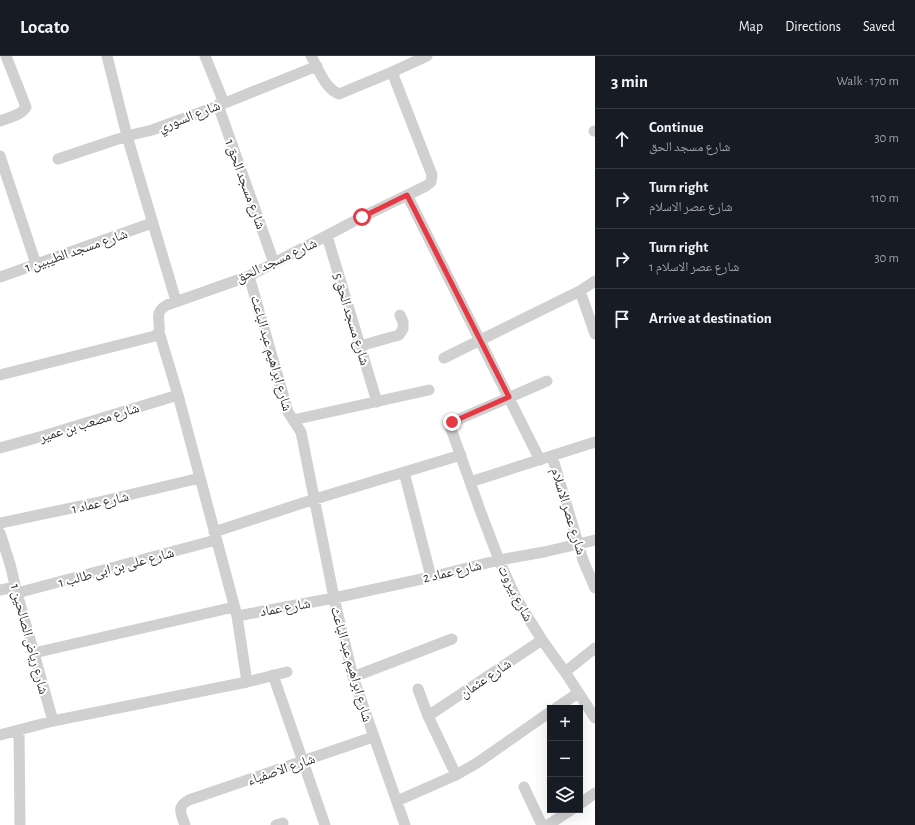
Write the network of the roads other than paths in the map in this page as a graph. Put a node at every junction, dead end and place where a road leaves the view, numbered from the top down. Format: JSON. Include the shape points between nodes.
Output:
{"nodes":[{"id":1,"x":6,"y":56,"type":"edge"},
{"id":2,"x":107,"y":56,"type":"edge"},
{"id":3,"x":206,"y":56,"type":"edge"},
{"id":4,"x":425,"y":56,"type":"edge"},
{"id":5,"x":314,"y":61,"type":"edge"},
{"id":6,"x":392,"y":72,"type":"junction"},
{"id":7,"x":221,"y":104,"type":"junction"},
{"id":8,"x":0,"y":121,"type":"edge"},
{"id":9,"x":127,"y":136,"type":"junction"},
{"id":10,"x":0,"y":156,"type":"edge"},
{"id":11,"x":58,"y":159,"type":"dead end"},
{"id":12,"x":407,"y":195,"type":"junction"},
{"id":13,"x":152,"y":223,"type":"junction"},
{"id":14,"x":327,"y":236,"type":"junction"},
{"id":15,"x":274,"y":263,"type":"junction"},
{"id":16,"x":36,"y":264,"type":"junction"},
{"id":17,"x":249,"y":276,"type":"junction"},
{"id":18,"x":0,"y":277,"type":"edge"},
{"id":19,"x":595,"y":281,"type":"edge"},
{"id":20,"x":580,"y":290,"type":"junction"},
{"id":21,"x":176,"y":301,"type":"junction"},
{"id":22,"x":400,"y":315,"type":"dead end"},
{"id":23,"x":159,"y":332,"type":"junction"},
{"id":24,"x":595,"y":334,"type":"edge"},
{"id":25,"x":480,"y":339,"type":"junction"},
{"id":26,"x":360,"y":346,"type":"junction"},
{"id":27,"x":444,"y":358,"type":"dead end"},
{"id":28,"x":0,"y":375,"type":"edge"},
{"id":29,"x":547,"y":381,"type":"dead end"},
{"id":30,"x":429,"y":390,"type":"dead end"},
{"id":31,"x":178,"y":395,"type":"junction"},
{"id":32,"x":509,"y":397,"type":"junction"},
{"id":33,"x":377,"y":402,"type":"junction"},
{"id":34,"x":293,"y":420,"type":"junction"},
{"id":35,"x":595,"y":442,"type":"edge"},
{"id":36,"x":0,"y":448,"type":"edge"},
{"id":37,"x":461,"y":455,"type":"junction"},
{"id":38,"x":552,"y":456,"type":"junction"},
{"id":39,"x":540,"y":460,"type":"junction"},
{"id":40,"x":404,"y":472,"type":"junction"},
{"id":41,"x":200,"y":478,"type":"junction"},
{"id":42,"x":470,"y":482,"type":"junction"},
{"id":43,"x":315,"y":499,"type":"junction"},
{"id":44,"x":0,"y":523,"type":"edge"},
{"id":45,"x":0,"y":534,"type":"edge"},
{"id":46,"x":215,"y":536,"type":"junction"},
{"id":47,"x":595,"y":540,"type":"edge"},
{"id":48,"x":579,"y":544,"type":"junction"},
{"id":49,"x":499,"y":560,"type":"junction"},
{"id":50,"x":431,"y":577,"type":"junction"},
{"id":51,"x":595,"y":588,"type":"edge"},
{"id":52,"x":0,"y":590,"type":"edge"},
{"id":53,"x":16,"y":590,"type":"junction"},
{"id":54,"x":334,"y":598,"type":"junction"},
{"id":55,"x":235,"y":611,"type":"junction"},
{"id":56,"x":452,"y":639,"type":"dead end"},
{"id":57,"x":542,"y":640,"type":"junction"},
{"id":58,"x":595,"y":648,"type":"edge"},
{"id":59,"x":34,"y":653,"type":"junction"},
{"id":60,"x":287,"y":672,"type":"dead end"},
{"id":61,"x":565,"y":672,"type":"junction"},
{"id":62,"x":273,"y":675,"type":"junction"},
{"id":63,"x":353,"y":677,"type":"junction"},
{"id":64,"x":247,"y":682,"type":"junction"},
{"id":65,"x":418,"y":689,"type":"dead end"},
{"id":66,"x":578,"y":693,"type":"junction"},
{"id":67,"x":560,"y":705,"type":"edge"},
{"id":68,"x":547,"y":714,"type":"edge"},
{"id":69,"x":428,"y":716,"type":"junction"},
{"id":70,"x":595,"y":718,"type":"edge"},
{"id":71,"x":53,"y":722,"type":"junction"},
{"id":72,"x":18,"y":731,"type":"junction"},
{"id":73,"x":0,"y":736,"type":"edge"},
{"id":74,"x":374,"y":737,"type":"junction"},
{"id":75,"x":304,"y":761,"type":"junction"},
{"id":76,"x":456,"y":775,"type":"junction"},
{"id":77,"x":524,"y":787,"type":"dead end"},
{"id":78,"x":595,"y":794,"type":"edge"},
{"id":79,"x":397,"y":802,"type":"junction"},
{"id":80,"x":583,"y":802,"type":"edge"},
{"id":81,"x":566,"y":813,"type":"edge"},
{"id":82,"x":20,"y":825,"type":"edge"},
{"id":83,"x":185,"y":825,"type":"edge"},
{"id":84,"x":325,"y":825,"type":"edge"},
{"id":85,"x":405,"y":825,"type":"edge"},
{"id":86,"x":542,"y":825,"type":"edge"},
{"id":87,"x":548,"y":825,"type":"edge"}],
"edges":[{"from":1,"to":8,"type":"street","via":[[26,107],[24,111]]},
{"from":2,"to":9,"type":"street"},
{"from":3,"to":7,"type":"street","name":"شارع مسجد الحق 1"},
{"from":4,"to":6,"type":"street"},
{"from":5,"to":6,"type":"street","via":[[329,88],[339,94]]},
{"from":5,"to":7,"type":"street","name":"شارع السوري"},
{"from":6,"to":12,"type":"street","name":"شارع مسجد الحق","via":[[432,175],[431,182],[426,186]]},
{"from":7,"to":9,"type":"street","name":"شارع السوري","via":[[152,130]]},
{"from":7,"to":15,"type":"street","name":"شارع مسجد الحق 1"},
{"from":9,"to":11,"type":"street","name":"شارع السوري"},
{"from":9,"to":13,"type":"street"},
{"from":10,"to":16,"type":"street"},
{"from":12,"to":14,"type":"street","name":"شارع مسجد الحق"},
{"from":12,"to":25,"type":"street","name":"شارع عصر الاسلام"},
{"from":13,"to":16,"type":"street","name":"شارع مسجد الطيبين 1"},
{"from":13,"to":21,"type":"street"},
{"from":14,"to":15,"type":"street","name":"شارع مسجد الحق"},
{"from":14,"to":26,"type":"street","name":"شارع مسجد الحق 5"},
{"from":15,"to":17,"type":"street","name":"شارع مسجد الحق"},
{"from":16,"to":18,"type":"street","name":"شارع مسجد الطيبين 1"},
{"from":17,"to":21,"type":"street","name":"شارع مسجد الحق"},
{"from":17,"to":34,"type":"street","name":"شارع ابراهيم عبد الباعث","via":[[288,412]]},
{"from":19,"to":20,"type":"street"},
{"from":20,"to":24,"type":"street"},
{"from":20,"to":25,"type":"street"},
{"from":21,"to":23,"type":"street","name":"شارع مسجد الحق","via":[[159,312]]},
{"from":22,"to":26,"type":"street","via":[[403,329],[399,335]]},
{"from":23,"to":28,"type":"street","via":[[155,336]]},
{"from":23,"to":31,"type":"street"},
{"from":25,"to":27,"type":"street"},
{"from":25,"to":32,"type":"street","name":"شارع عصر الاسلام"},
{"from":26,"to":33,"type":"street","name":"شارع مسجد الحق 5"},
{"from":29,"to":32,"type":"street"},
{"from":30,"to":33,"type":"street"},
{"from":31,"to":36,"type":"street","name":"شارع مصعب بن عمير"},
{"from":31,"to":41,"type":"street"},
{"from":32,"to":37,"type":"street","name":"شارع بيروت","via":[[452,422],[451,431]]},
{"from":32,"to":39,"type":"street","name":"شارع عصر الاسلام"},
{"from":33,"to":34,"type":"street"},
{"from":34,"to":43,"type":"street","name":"شارع ابراهيم عبد الباعث","via":[[301,432]]},
{"from":35,"to":38,"type":"street"},
{"from":37,"to":40,"type":"street"},
{"from":37,"to":42,"type":"street","name":"شارع بيروت"},
{"from":38,"to":39,"type":"street"},
{"from":38,"to":48,"type":"street","name":"شارع عصر الاسلام"},
{"from":39,"to":42,"type":"street"},
{"from":40,"to":43,"type":"street"},
{"from":40,"to":50,"type":"street"},
{"from":41,"to":44,"type":"street","name":"شارع عماد 1"},
{"from":41,"to":46,"type":"street"},
{"from":42,"to":49,"type":"street","name":"شارع بيروت"},
{"from":43,"to":46,"type":"street"},
{"from":43,"to":54,"type":"street","name":"شارع ابراهيم عبد الباعث"},
{"from":45,"to":53,"type":"street","name":"شارع رياض الصالحين 1"},
{"from":46,"to":53,"type":"street","name":"شارع على بن ابى طالب 1"},
{"from":46,"to":55,"type":"street"},
{"from":47,"to":48,"type":"street","name":"شارع عماد 2"},
{"from":48,"to":49,"type":"street","name":"شارع عماد 2"},
{"from":48,"to":51,"type":"street","name":"شارع عصر الاسلام"},
{"from":49,"to":50,"type":"street","name":"شارع عماد 2"},
{"from":49,"to":57,"type":"street","name":"شارع بيروت","via":[[516,598]]},
{"from":50,"to":54,"type":"street","name":"شارع عماد 2"},
{"from":52,"to":53,"type":"street","name":"شارع على بن ابى طالب 1"},
{"from":53,"to":59,"type":"street","name":"شارع رياض الصالحين 1"},
{"from":54,"to":55,"type":"street","name":"شارع عماد"},
{"from":54,"to":63,"type":"street","name":"شارع ابراهيم عبد الباعث"},
{"from":55,"to":59,"type":"street","name":"شارع عماد"},
{"from":55,"to":64,"type":"street"},
{"from":56,"to":63,"type":"street"},
{"from":57,"to":61,"type":"street","name":"شارع بيروت"},
{"from":57,"to":69,"type":"street","name":"شارع عثمان"},
{"from":58,"to":61,"type":"street"},
{"from":59,"to":71,"type":"street","name":"شارع رياض الصالحين 1"},
{"from":60,"to":62,"type":"street"},
{"from":61,"to":66,"type":"street","name":"شارع بيروت"},
{"from":62,"to":64,"type":"street"},
{"from":62,"to":75,"type":"street"},
{"from":63,"to":74,"type":"street","name":"شارع ابراهيم عبد الباعث"},
{"from":64,"to":71,"type":"street"},
{"from":65,"to":69,"type":"street"},
{"from":66,"to":67,"type":"street"},
{"from":66,"to":70,"type":"street","name":"شارع بيروت"},
{"from":68,"to":76,"type":"street"},
{"from":69,"to":76,"type":"street"},
{"from":71,"to":72,"type":"street"},
{"from":72,"to":73,"type":"street"},
{"from":72,"to":82,"type":"street"},
{"from":74,"to":75,"type":"street","name":"شارع الاصفياء"},
{"from":74,"to":79,"type":"street","name":"شارع ابراهيم عبد الباعث"},
{"from":75,"to":83,"type":"street","name":"شارع الاصفياء","via":[[189,800],[182,804],[180,810]]},
{"from":75,"to":84,"type":"street"},
{"from":76,"to":79,"type":"street"},
{"from":77,"to":86,"type":"street"},
{"from":78,"to":80,"type":"street"},
{"from":79,"to":85,"type":"street","name":"شارع ابراهيم عبد الباعث"},
{"from":81,"to":87,"type":"street"}]}
